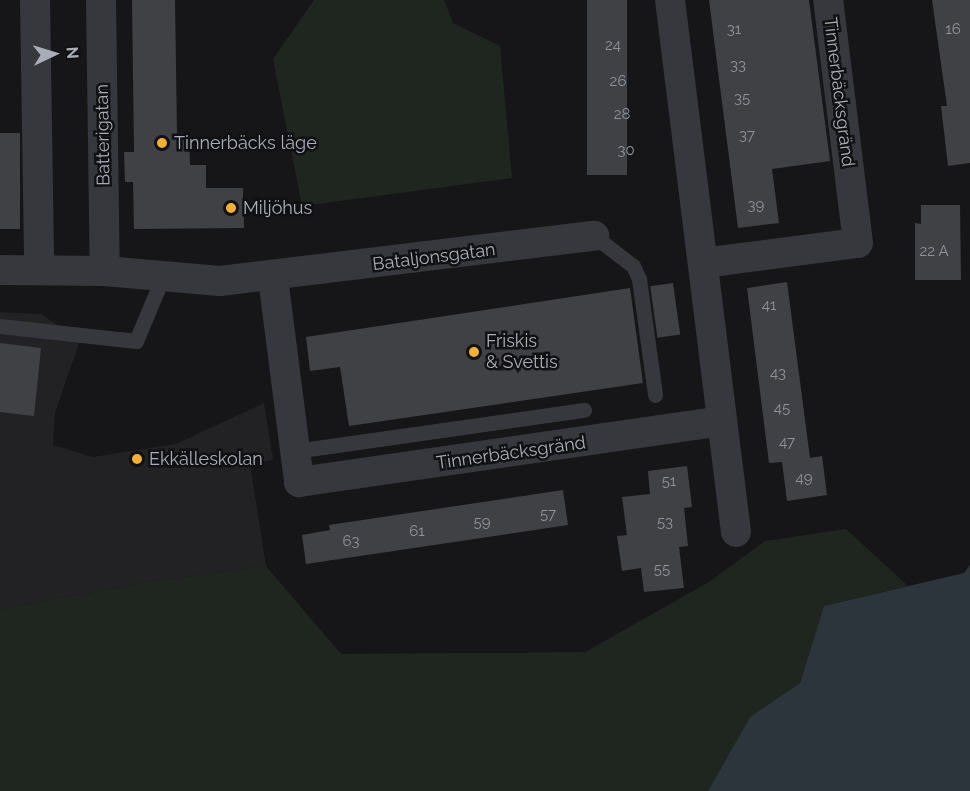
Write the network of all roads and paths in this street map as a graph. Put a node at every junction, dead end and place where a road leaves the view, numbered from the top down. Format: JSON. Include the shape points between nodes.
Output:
{"nodes":[{"id":1,"x":35,"y":0,"type":"edge"},
{"id":2,"x":101,"y":0,"type":"edge"},
{"id":3,"x":670,"y":0,"type":"edge"},
{"id":4,"x":828,"y":0,"type":"edge"},
{"id":5,"x":594,"y":236,"type":"joint"},
{"id":6,"x":703,"y":263,"type":"junction"},
{"id":7,"x":39,"y":269,"type":"junction"},
{"id":8,"x":0,"y":270,"type":"edge"},
{"id":9,"x":105,"y":270,"type":"junction"},
{"id":10,"x":164,"y":274,"type":"junction"},
{"id":11,"x":273,"y":278,"type":"junction"},
{"id":12,"x":0,"y":326,"type":"edge"},
{"id":13,"x":655,"y":395,"type":"dead end"},
{"id":14,"x":584,"y":410,"type":"dead end"},
{"id":15,"x":722,"y":421,"type":"junction"},
{"id":16,"x":295,"y":451,"type":"junction"},
{"id":17,"x":736,"y":532,"type":"dead end"}],
"edges":[{"from":1,"to":7,"type":"street"},
{"from":2,"to":9,"type":"street","name":"Batterigatan"},
{"from":3,"to":6,"type":"street"},
{"from":4,"to":6,"type":"street","name":"Tinnerbäcksgränd","via":[[858,243]]},
{"from":5,"to":11,"type":"street","name":"Bataljonsgatan"},
{"from":5,"to":13,"type":"lane","via":[[633,266],[639,279]]},
{"from":6,"to":15,"type":"street"},
{"from":7,"to":8,"type":"street","name":"Bataljonsgatan"},
{"from":7,"to":9,"type":"street","name":"Bataljonsgatan"},
{"from":9,"to":10,"type":"street","name":"Bataljonsgatan"},
{"from":10,"to":11,"type":"street","name":"Bataljonsgatan","via":[[220,281]]},
{"from":10,"to":12,"type":"lane","via":[[136,341]]},
{"from":11,"to":16,"type":"street"},
{"from":14,"to":16,"type":"lane"},
{"from":15,"to":16,"type":"street","name":"Tinnerbäcksgränd","via":[[299,482]]},
{"from":15,"to":17,"type":"street"}]}
